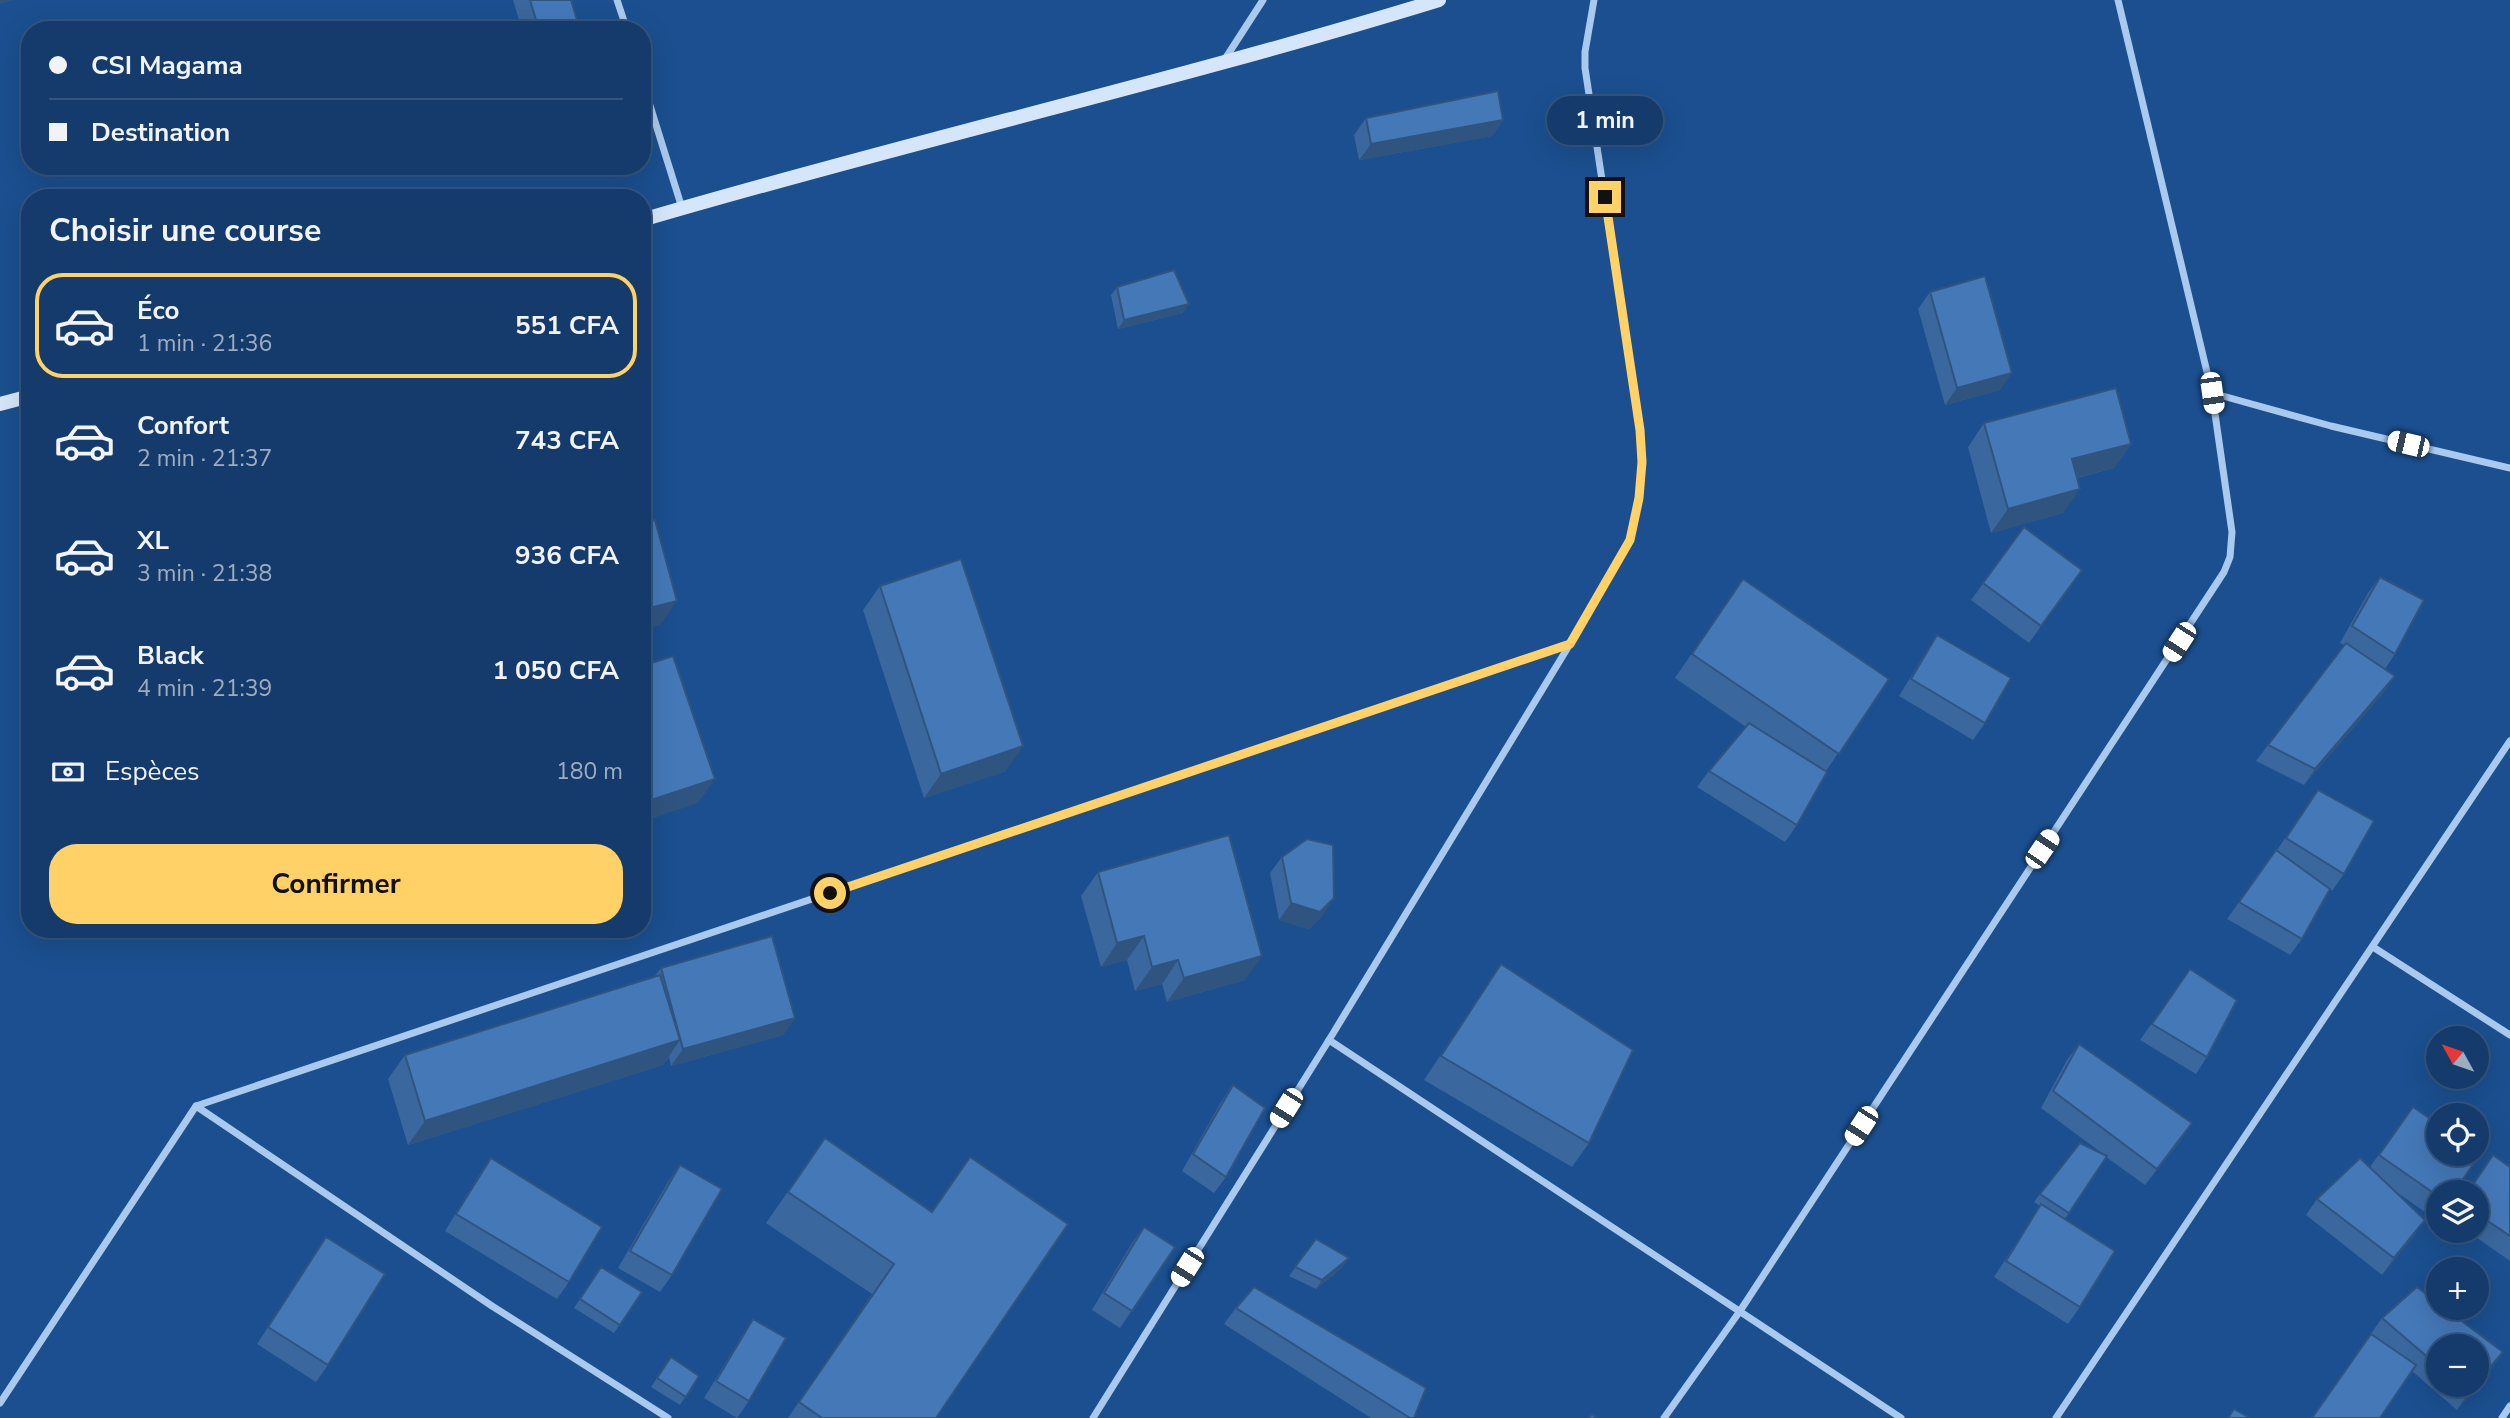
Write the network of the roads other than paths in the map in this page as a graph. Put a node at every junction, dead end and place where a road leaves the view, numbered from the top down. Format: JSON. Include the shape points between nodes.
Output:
{"nodes":[{"id":1,"x":617,"y":0,"type":"edge"},
{"id":2,"x":1263,"y":0,"type":"edge"},
{"id":3,"x":1439,"y":0,"type":"edge"},
{"id":4,"x":1594,"y":0,"type":"edge"},
{"id":5,"x":2118,"y":0,"type":"edge"},
{"id":6,"x":624,"y":21,"type":"edge"},
{"id":7,"x":1223,"y":63,"type":"junction"},
{"id":8,"x":651,"y":109,"type":"edge"},
{"id":9,"x":682,"y":209,"type":"junction"},
{"id":10,"x":651,"y":218,"type":"edge"},
{"id":11,"x":2212,"y":393,"type":"junction"},
{"id":12,"x":21,"y":398,"type":"edge"},
{"id":13,"x":0,"y":404,"type":"edge"},
{"id":14,"x":2510,"y":468,"type":"edge"},
{"id":15,"x":1570,"y":644,"type":"junction"},
{"id":16,"x":2510,"y":741,"type":"edge"},
{"id":17,"x":2373,"y":947,"type":"junction"},
{"id":18,"x":2510,"y":1035,"type":"edge"},
{"id":19,"x":1329,"y":1040,"type":"junction"},
{"id":20,"x":195,"y":1106,"type":"junction"},
{"id":21,"x":1740,"y":1311,"type":"junction"},
{"id":22,"x":0,"y":1403,"type":"edge"},
{"id":23,"x":2510,"y":1406,"type":"edge"},
{"id":24,"x":668,"y":1418,"type":"edge"},
{"id":25,"x":1093,"y":1418,"type":"edge"},
{"id":26,"x":1664,"y":1418,"type":"edge"},
{"id":27,"x":1902,"y":1418,"type":"edge"},
{"id":28,"x":2056,"y":1418,"type":"edge"},
{"id":29,"x":2502,"y":1418,"type":"edge"}],
"edges":[{"from":1,"to":6,"type":"street"},
{"from":2,"to":7,"type":"street"},
{"from":3,"to":7,"type":"main road"},
{"from":4,"to":15,"type":"street","via":[[1585,68],[1642,462],[1630,540]]},
{"from":5,"to":11,"type":"street"},
{"from":7,"to":9,"type":"main road"},
{"from":8,"to":9,"type":"street"},
{"from":9,"to":10,"type":"main road"},
{"from":11,"to":14,"type":"street"},
{"from":11,"to":21,"type":"street","via":[[2232,532],[2224,572]]},
{"from":12,"to":13,"type":"main road"},
{"from":15,"to":19,"type":"street"},
{"from":15,"to":20,"type":"street"},
{"from":16,"to":17,"type":"street"},
{"from":17,"to":18,"type":"street"},
{"from":17,"to":28,"type":"street"},
{"from":19,"to":21,"type":"street"},
{"from":19,"to":25,"type":"street"},
{"from":20,"to":22,"type":"street"},
{"from":20,"to":24,"type":"street"},
{"from":21,"to":26,"type":"street"},
{"from":21,"to":27,"type":"street"},
{"from":23,"to":29,"type":"street"}]}
